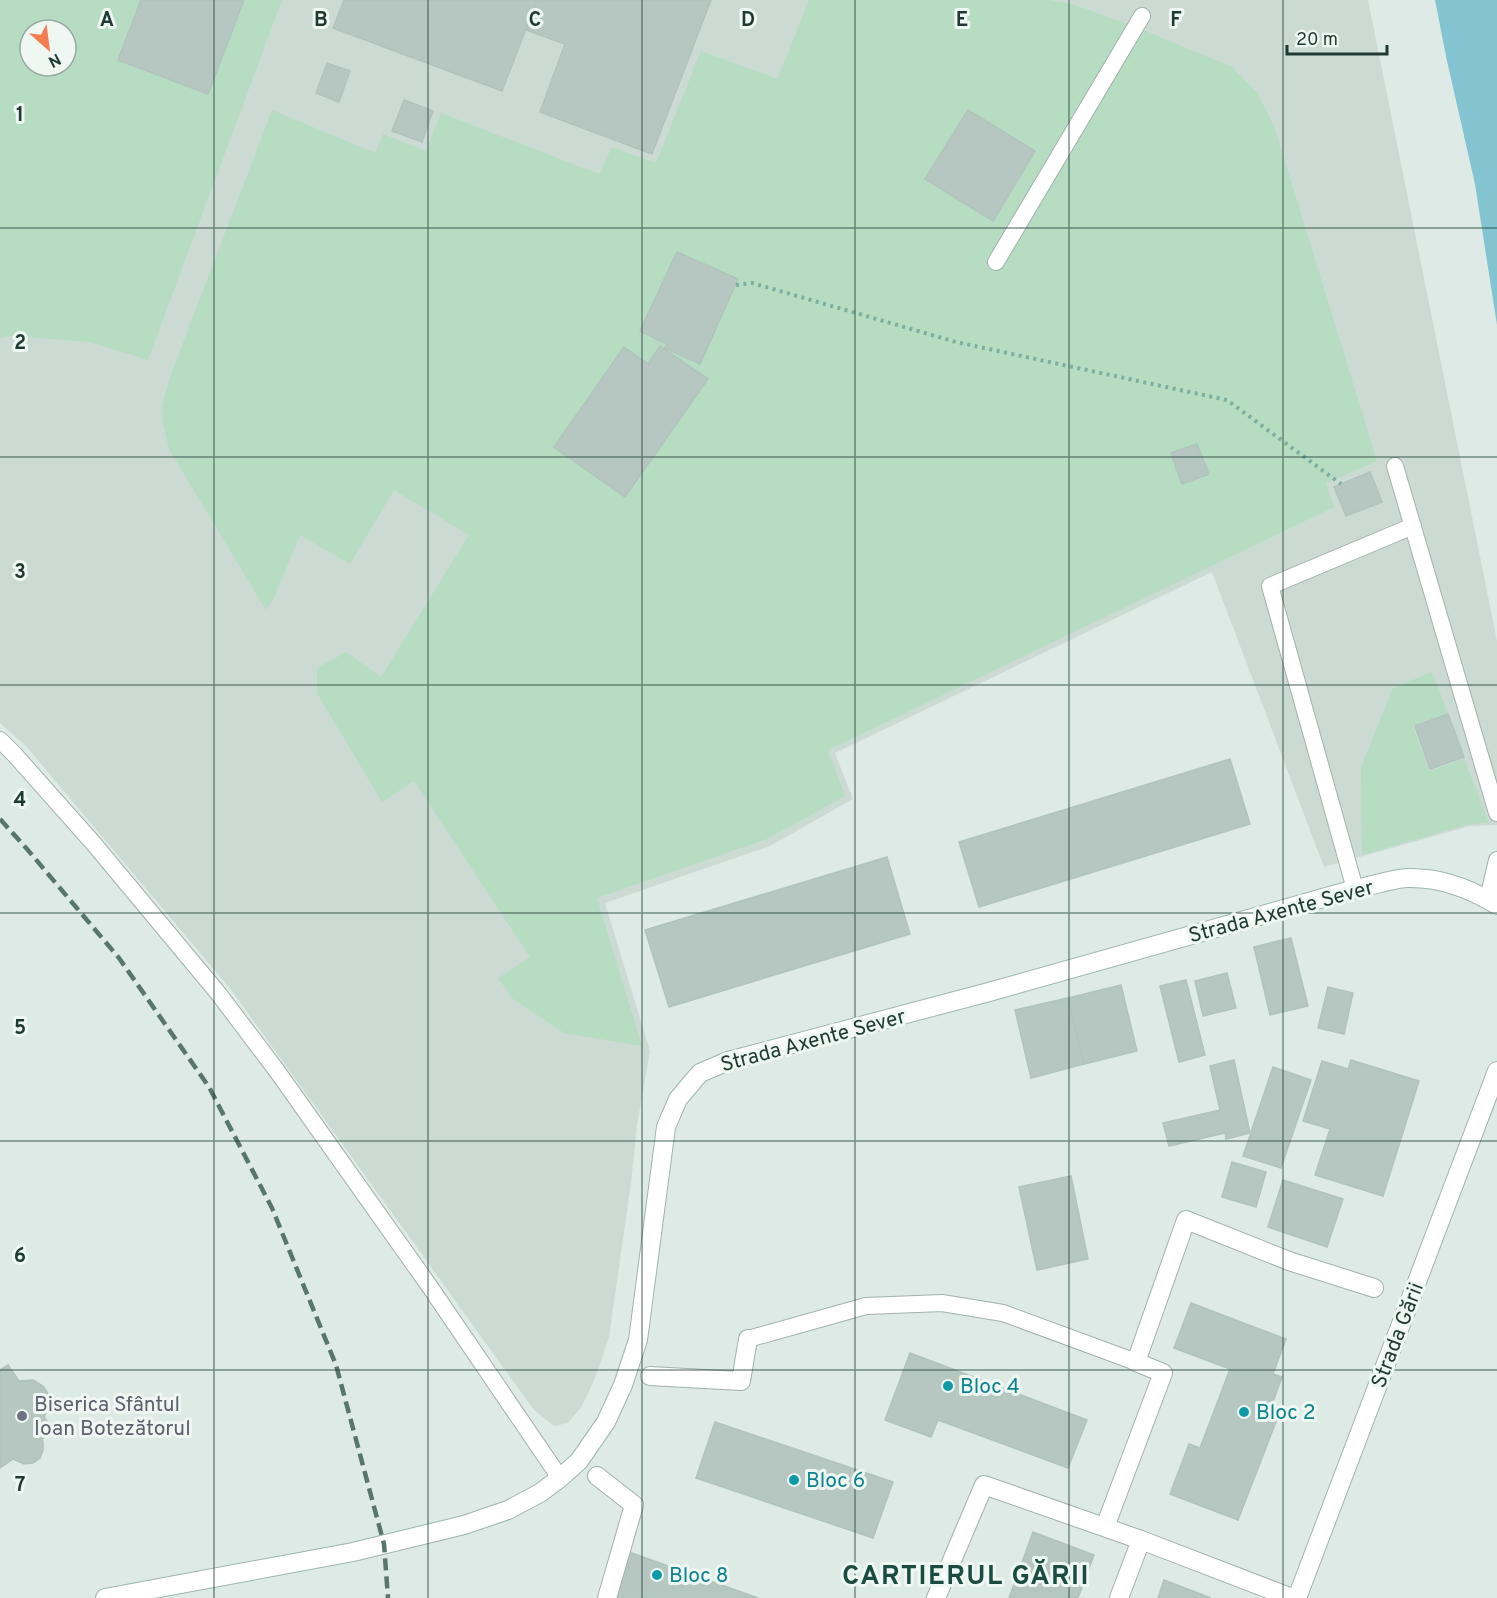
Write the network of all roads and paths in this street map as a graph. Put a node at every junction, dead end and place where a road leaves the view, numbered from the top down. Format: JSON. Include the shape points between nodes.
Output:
{"nodes":[{"id":1,"x":1142,"y":16,"type":"dead end"},
{"id":2,"x":996,"y":262,"type":"dead end"},
{"id":3,"x":736,"y":285,"type":"dead end"},
{"id":4,"x":1395,"y":466,"type":"dead end"},
{"id":5,"x":1341,"y":484,"type":"dead end"},
{"id":6,"x":1413,"y":526,"type":"junction"},
{"id":7,"x":0,"y":740,"type":"edge"},
{"id":8,"x":1497,"y":813,"type":"edge"},
{"id":9,"x":1497,"y":860,"type":"edge"},
{"id":10,"x":1355,"y":889,"type":"junction"},
{"id":11,"x":1492,"y":902,"type":"edge"},
{"id":12,"x":1497,"y":1071,"type":"edge"},
{"id":13,"x":1374,"y":1288,"type":"dead end"},
{"id":14,"x":748,"y":1340,"type":"joint"},
{"id":15,"x":1136,"y":1362,"type":"junction"},
{"id":16,"x":650,"y":1376,"type":"dead end"},
{"id":17,"x":597,"y":1476,"type":"dead end"},
{"id":18,"x":560,"y":1478,"type":"junction"},
{"id":19,"x":1105,"y":1527,"type":"junction"},
{"id":20,"x":1142,"y":1540,"type":"junction"},
{"id":21,"x":105,"y":1598,"type":"edge"},
{"id":22,"x":607,"y":1598,"type":"edge"},
{"id":23,"x":936,"y":1598,"type":"edge"},
{"id":24,"x":1119,"y":1598,"type":"edge"},
{"id":25,"x":1294,"y":1598,"type":"edge"}],
"edges":[{"from":1,"to":2,"type":"lane"},
{"from":3,"to":5,"type":"path","via":[[752,283],[956,342],[1227,400]]},
{"from":4,"to":6,"type":"lane"},
{"from":6,"to":8,"type":"lane"},
{"from":6,"to":10,"type":"lane","via":[[1270,586]]},
{"from":7,"to":18,"type":"lane","via":[[94,844],[238,1019]]},
{"from":9,"to":11,"type":"lane"},
{"from":10,"to":11,"type":"main road","name":"Strada Axente Sever","via":[[1405,878],[1437,880],[1461,886]]},
{"from":10,"to":18,"type":"main road","name":"Strada Axente Sever","via":[[728,1061],[700,1073],[678,1099],[666,1127],[638,1340],[623,1385],[606,1422],[579,1461]]},
{"from":12,"to":25,"type":"main road","name":"Strada Gării"},
{"from":13,"to":15,"type":"main road","via":[[1289,1261],[1186,1220]]},
{"from":14,"to":15,"type":"lane","via":[[866,1306],[942,1303],[1003,1313]]},
{"from":14,"to":16,"type":"main road","via":[[741,1381]]},
{"from":15,"to":19,"type":"main road","via":[[1163,1373]]},
{"from":17,"to":22,"type":"main road","via":[[634,1505]]},
{"from":18,"to":21,"type":"main road","name":"Strada Axente Sever","via":[[508,1510],[464,1525],[353,1552]]},
{"from":19,"to":20,"type":"main road","name":"Strada Gării"},
{"from":19,"to":23,"type":"main road","name":"Strada Gării","via":[[984,1485]]},
{"from":20,"to":24,"type":"main road"},
{"from":20,"to":25,"type":"main road","name":"Strada Gării"}]}
